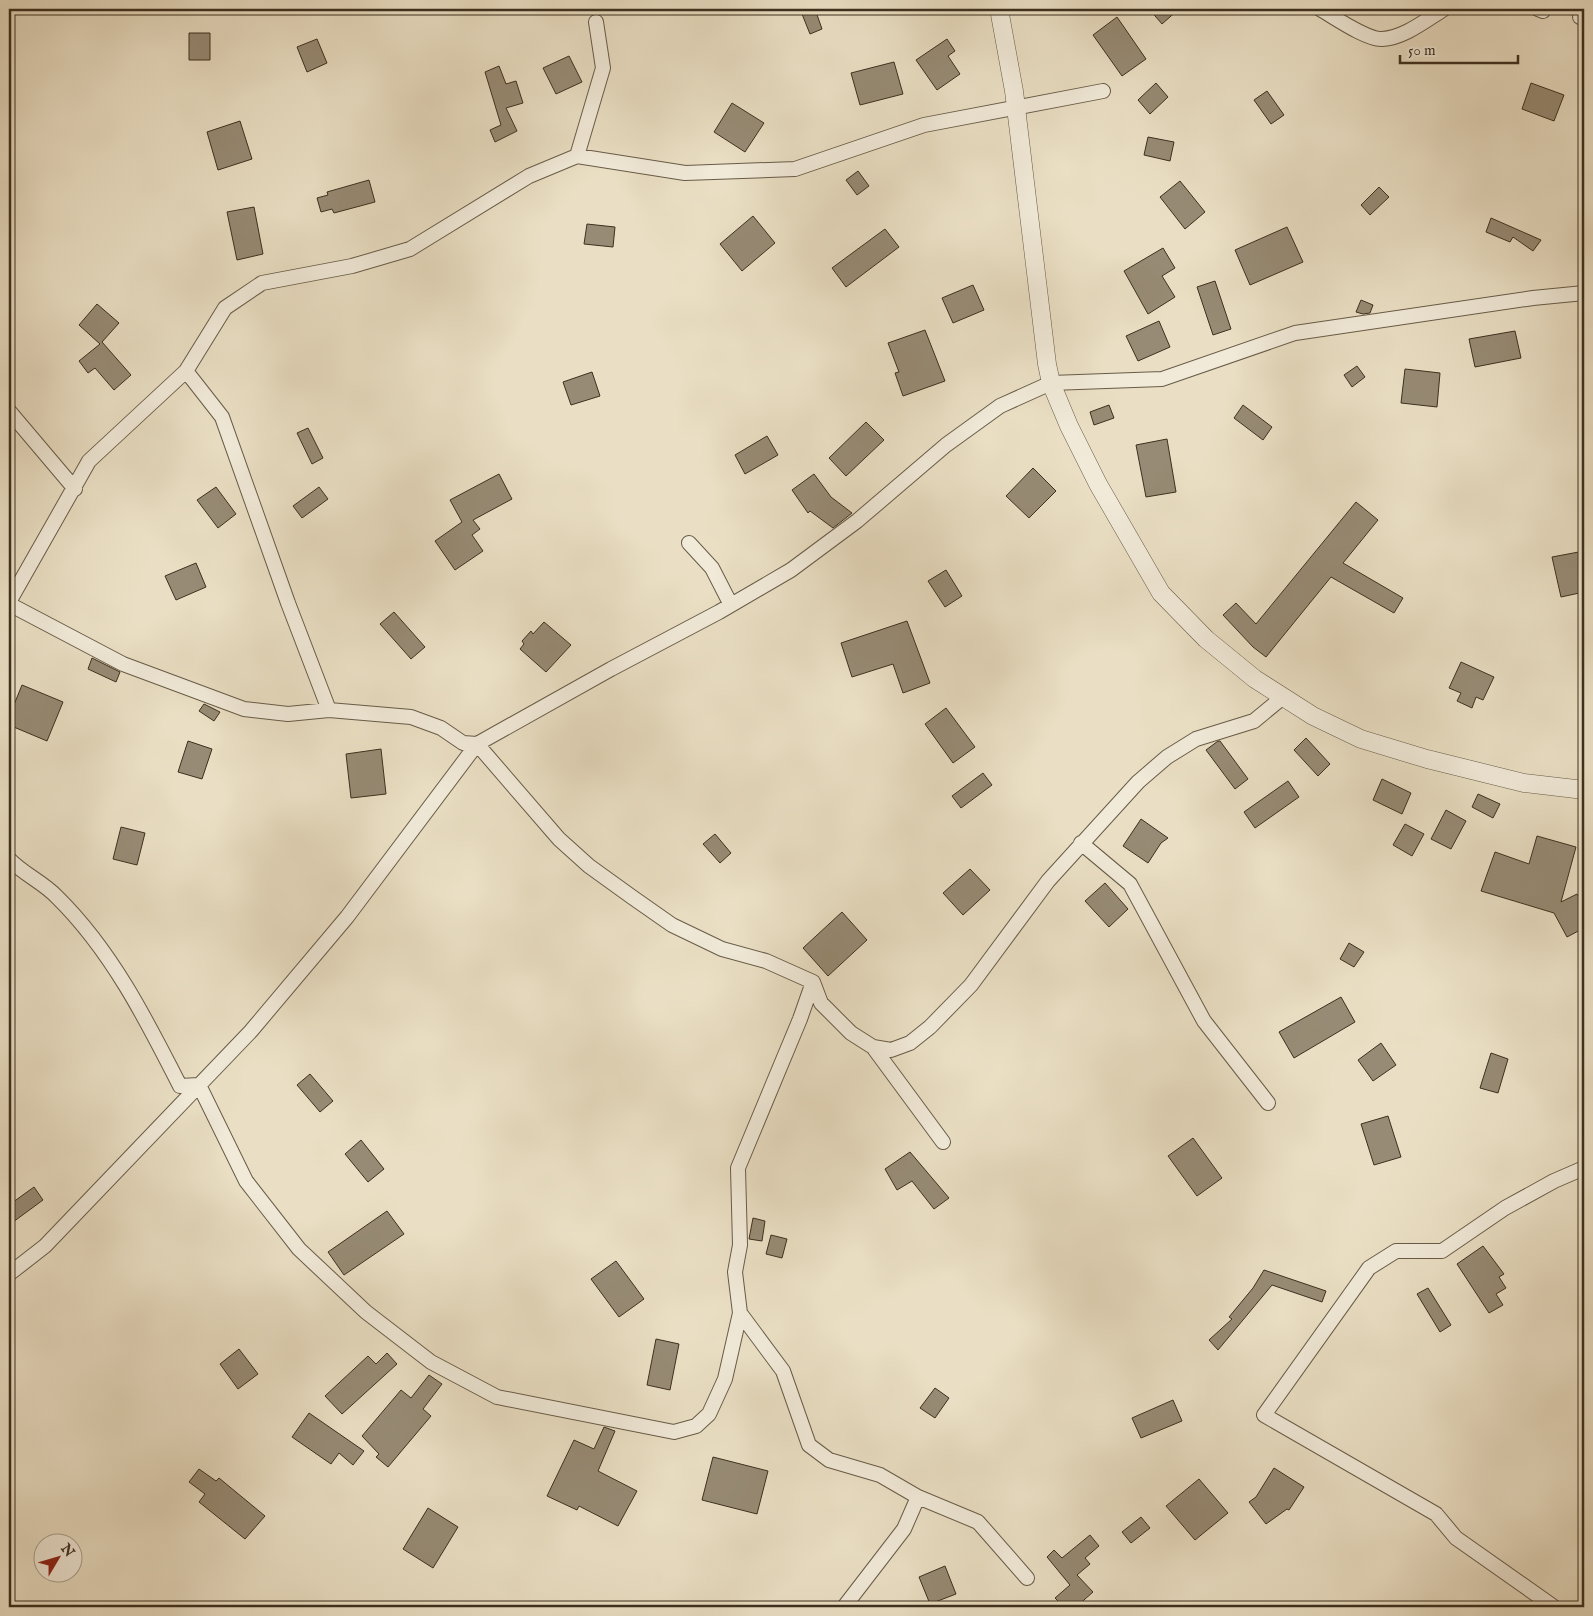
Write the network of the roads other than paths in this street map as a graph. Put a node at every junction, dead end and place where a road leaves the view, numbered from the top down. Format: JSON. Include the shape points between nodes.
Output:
{"nodes":[{"id":1,"x":999,"y":9,"type":"edge"},
{"id":2,"x":1320,"y":9,"type":"edge"},
{"id":3,"x":1444,"y":9,"type":"edge"},
{"id":4,"x":596,"y":22,"type":"dead end"},
{"id":5,"x":1103,"y":92,"type":"dead end"},
{"id":6,"x":1016,"y":108,"type":"junction"},
{"id":7,"x":577,"y":156,"type":"junction"},
{"id":8,"x":1584,"y":293,"type":"edge"},
{"id":9,"x":186,"y":371,"type":"junction"},
{"id":10,"x":1051,"y":383,"type":"junction"},
{"id":11,"x":9,"y":411,"type":"edge"},
{"id":12,"x":75,"y":488,"type":"junction"},
{"id":13,"x":689,"y":543,"type":"dead end"},
{"id":14,"x":9,"y":603,"type":"edge"},
{"id":15,"x":731,"y":605,"type":"junction"},
{"id":16,"x":1283,"y":697,"type":"junction"},
{"id":17,"x":329,"y":710,"type":"junction"},
{"id":18,"x":477,"y":744,"type":"junction"},
{"id":19,"x":1584,"y":790,"type":"edge"},
{"id":20,"x":1081,"y":844,"type":"junction"},
{"id":21,"x":9,"y":859,"type":"edge"},
{"id":22,"x":812,"y":982,"type":"junction"},
{"id":23,"x":873,"y":1047,"type":"junction"},
{"id":24,"x":199,"y":1085,"type":"junction"},
{"id":25,"x":1268,"y":1103,"type":"dead end"},
{"id":26,"x":943,"y":1142,"type":"dead end"},
{"id":27,"x":1584,"y":1168,"type":"edge"},
{"id":28,"x":9,"y":1274,"type":"edge"},
{"id":29,"x":740,"y":1313,"type":"junction"},
{"id":30,"x":918,"y":1497,"type":"junction"},
{"id":31,"x":1027,"y":1578,"type":"dead end"},
{"id":32,"x":844,"y":1607,"type":"edge"},
{"id":33,"x":1554,"y":1607,"type":"edge"}],
"edges":[{"from":1,"to":6,"type":"street"},
{"from":2,"to":3,"type":"street","via":[[1381,39],[1406,32]]},
{"from":4,"to":7,"type":"street","via":[[603,68]]},
{"from":5,"to":6,"type":"street"},
{"from":6,"to":7,"type":"street","via":[[924,125],[795,169],[685,173]]},
{"from":6,"to":10,"type":"street"},
{"from":7,"to":9,"type":"street","via":[[529,176],[410,249],[352,266],[262,283],[225,308]]},
{"from":8,"to":10,"type":"street","via":[[1295,333],[1162,379]]},
{"from":9,"to":12,"type":"street","via":[[90,460]]},
{"from":9,"to":17,"type":"street","via":[[222,417]]},
{"from":10,"to":15,"type":"street","via":[[1000,406],[946,444],[857,521],[791,570]]},
{"from":10,"to":16,"type":"street","via":[[1098,484],[1161,593],[1206,639]]},
{"from":11,"to":12,"type":"street"},
{"from":12,"to":14,"type":"street"},
{"from":13,"to":15,"type":"street","via":[[712,568]]},
{"from":14,"to":17,"type":"street","via":[[123,664],[244,709],[288,714]]},
{"from":15,"to":18,"type":"street"},
{"from":16,"to":19,"type":"street","via":[[1313,716],[1361,739],[1524,783]]},
{"from":16,"to":20,"type":"street","via":[[1254,721],[1196,739],[1167,757],[1138,782]]},
{"from":17,"to":18,"type":"street","via":[[411,717],[441,728],[463,743]]},
{"from":18,"to":22,"type":"street","via":[[559,839],[632,897],[672,925],[722,949],[766,961]]},
{"from":18,"to":24,"type":"street","via":[[347,917],[251,1031]]},
{"from":20,"to":23,"type":"street","via":[[1048,881],[972,985],[930,1027],[910,1043],[891,1050]]},
{"from":20,"to":25,"type":"street","via":[[1130,884],[1204,1021]]},
{"from":21,"to":24,"type":"street","via":[[56,896],[118,973],[180,1086]]},
{"from":22,"to":23,"type":"street","via":[[821,1003],[851,1033]]},
{"from":22,"to":29,"type":"street","via":[[800,1019],[738,1168],[740,1245],[735,1272]]},
{"from":23,"to":26,"type":"street"},
{"from":24,"to":28,"type":"street","via":[[45,1246]]},
{"from":24,"to":29,"type":"street","via":[[246,1181],[299,1249],[366,1312],[431,1362],[497,1397],[674,1432],[696,1426],[709,1414],[725,1379]]},
{"from":27,"to":33,"type":"street","via":[[1505,1208],[1442,1251],[1396,1251],[1369,1268],[1264,1415],[1436,1514],[1456,1538]]},
{"from":29,"to":30,"type":"street","via":[[783,1371],[808,1444],[829,1460],[880,1475]]},
{"from":30,"to":31,"type":"street","via":[[978,1522]]},
{"from":30,"to":32,"type":"street","via":[[904,1529]]}]}
